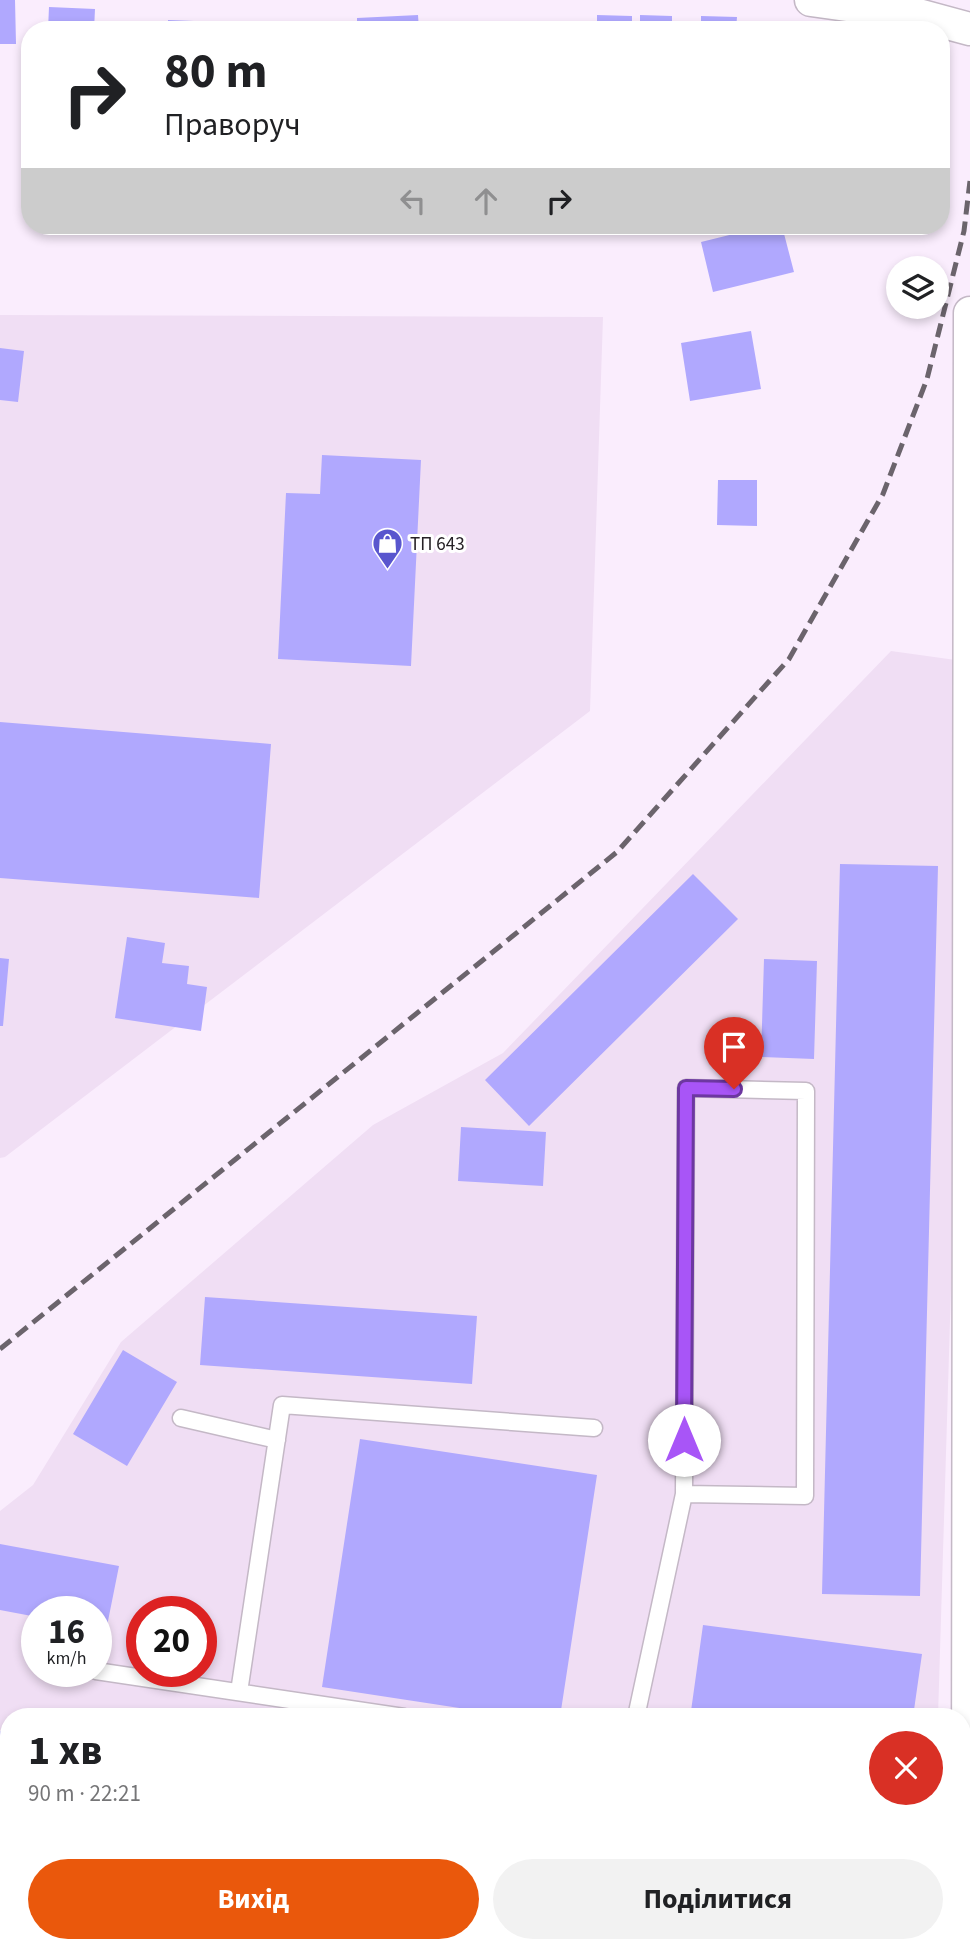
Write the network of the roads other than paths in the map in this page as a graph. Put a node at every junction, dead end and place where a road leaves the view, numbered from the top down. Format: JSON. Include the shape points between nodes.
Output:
{"nodes":[{"id":1,"x":811,"y":0,"type":"edge"},
{"id":2,"x":940,"y":21,"type":"edge"},
{"id":3,"x":950,"y":24,"type":"edge"},
{"id":4,"x":970,"y":29,"type":"edge"},
{"id":5,"x":970,"y":313,"type":"edge"},
{"id":6,"x":181,"y":1418,"type":"dead end"},
{"id":7,"x":594,"y":1428,"type":"dead end"},
{"id":8,"x":277,"y":1440,"type":"junction"},
{"id":9,"x":684,"y":1494,"type":"junction"},
{"id":10,"x":112,"y":1673,"type":"edge"},
{"id":11,"x":239,"y":1692,"type":"junction"},
{"id":12,"x":328,"y":1708,"type":"edge"},
{"id":13,"x":638,"y":1708,"type":"edge"},
{"id":14,"x":967,"y":1708,"type":"edge"}],
"edges":[{"from":1,"to":2,"type":"street"},
{"from":3,"to":4,"type":"street"},
{"from":5,"to":14,"type":"street"},
{"from":6,"to":8,"type":"lane"},
{"from":7,"to":8,"type":"lane","via":[[282,1405]]},
{"from":8,"to":11,"type":"lane"},
{"from":9,"to":9,"type":"lane","via":[[686,1088],[806,1091],[805,1496]]},
{"from":9,"to":13,"type":"lane"},
{"from":10,"to":11,"type":"lane"},
{"from":11,"to":12,"type":"lane"}]}
